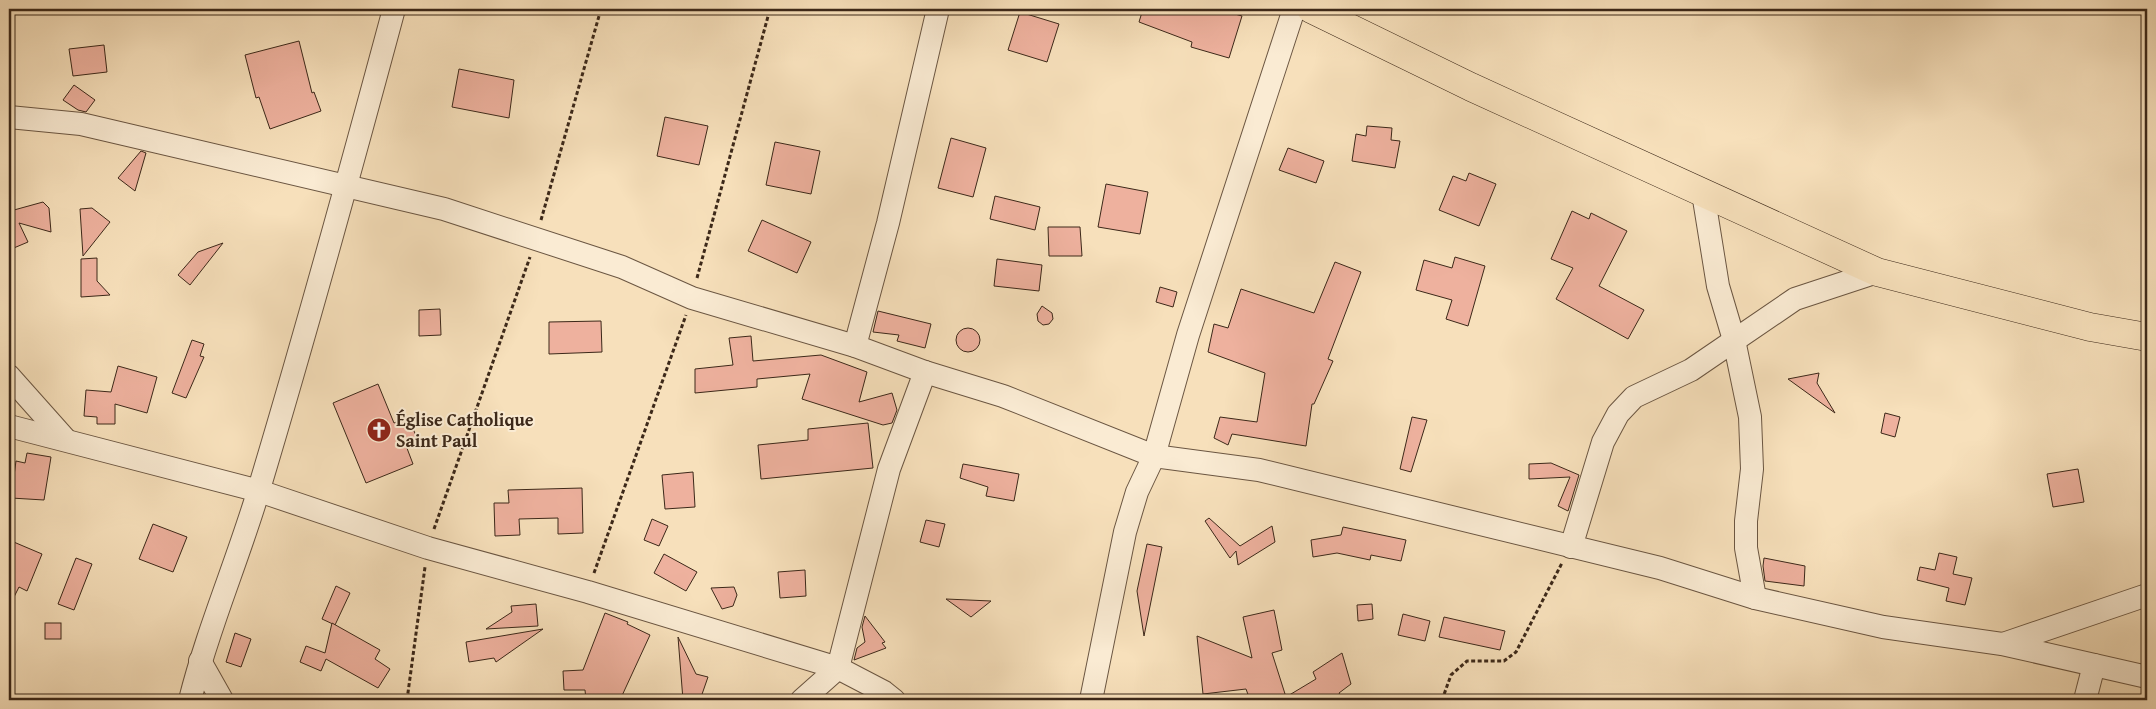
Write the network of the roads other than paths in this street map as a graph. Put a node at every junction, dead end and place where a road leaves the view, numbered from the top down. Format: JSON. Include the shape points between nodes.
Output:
{"nodes":[{"id":1,"x":394,"y":9,"type":"edge"},
{"id":2,"x":938,"y":9,"type":"edge"},
{"id":3,"x":1294,"y":9,"type":"edge"},
{"id":4,"x":1311,"y":9,"type":"edge"},
{"id":5,"x":9,"y":117,"type":"edge"},
{"id":6,"x":346,"y":187,"type":"junction"},
{"id":7,"x":1703,"y":193,"type":"junction"},
{"id":8,"x":1877,"y":272,"type":"junction"},
{"id":9,"x":2147,"y":337,"type":"edge"},
{"id":10,"x":1734,"y":340,"type":"junction"},
{"id":11,"x":855,"y":346,"type":"junction"},
{"id":12,"x":925,"y":372,"type":"junction"},
{"id":13,"x":9,"y":376,"type":"edge"},
{"id":14,"x":9,"y":426,"type":"edge"},
{"id":15,"x":66,"y":440,"type":"junction"},
{"id":16,"x":1154,"y":456,"type":"junction"},
{"id":17,"x":258,"y":492,"type":"junction"},
{"id":18,"x":1571,"y":547,"type":"junction"},
{"id":19,"x":2147,"y":595,"type":"edge"},
{"id":20,"x":1755,"y":598,"type":"junction"},
{"id":21,"x":2002,"y":644,"type":"junction"},
{"id":22,"x":200,"y":660,"type":"junction"},
{"id":23,"x":2094,"y":665,"type":"junction"},
{"id":24,"x":838,"y":668,"type":"junction"},
{"id":25,"x":2147,"y":677,"type":"edge"},
{"id":26,"x":190,"y":700,"type":"edge"},
{"id":27,"x":222,"y":700,"type":"edge"},
{"id":28,"x":802,"y":700,"type":"edge"},
{"id":29,"x":894,"y":700,"type":"edge"},
{"id":30,"x":1091,"y":700,"type":"edge"},
{"id":31,"x":2085,"y":700,"type":"edge"}],
"edges":[{"from":1,"to":6,"type":"street"},
{"from":2,"to":11,"type":"street","via":[[888,223]]},
{"from":3,"to":16,"type":"street","via":[[1188,335]]},
{"from":4,"to":7,"type":"main road"},
{"from":5,"to":6,"type":"street","via":[[81,124]]},
{"from":6,"to":11,"type":"street","via":[[444,209],[622,267],[692,298]]},
{"from":6,"to":17,"type":"street"},
{"from":7,"to":8,"type":"main road"},
{"from":7,"to":10,"type":"street","via":[[1718,286]]},
{"from":8,"to":9,"type":"main road","via":[[2090,327]]},
{"from":8,"to":10,"type":"street","via":[[1795,298]]},
{"from":10,"to":18,"type":"street","via":[[1691,370],[1634,397],[1618,414],[1603,442]]},
{"from":10,"to":20,"type":"street","via":[[1750,416],[1752,469],[1746,548]]},
{"from":11,"to":12,"type":"street"},
{"from":12,"to":16,"type":"street","via":[[1003,396]]},
{"from":12,"to":24,"type":"street","via":[[889,469]]},
{"from":13,"to":15,"type":"street"},
{"from":14,"to":15,"type":"street"},
{"from":15,"to":17,"type":"street"},
{"from":16,"to":18,"type":"street","via":[[1259,470]]},
{"from":16,"to":30,"type":"street","via":[[1137,492],[1125,532]]},
{"from":17,"to":22,"type":"street"},
{"from":17,"to":24,"type":"street","via":[[428,548],[588,592]]},
{"from":18,"to":20,"type":"street","via":[[1660,568]]},
{"from":19,"to":21,"type":"street"},
{"from":20,"to":21,"type":"street","via":[[1883,627]]},
{"from":21,"to":23,"type":"street"},
{"from":22,"to":26,"type":"street"},
{"from":22,"to":27,"type":"street"},
{"from":23,"to":25,"type":"street"},
{"from":23,"to":31,"type":"street"},
{"from":24,"to":28,"type":"street"},
{"from":24,"to":29,"type":"street"}]}
